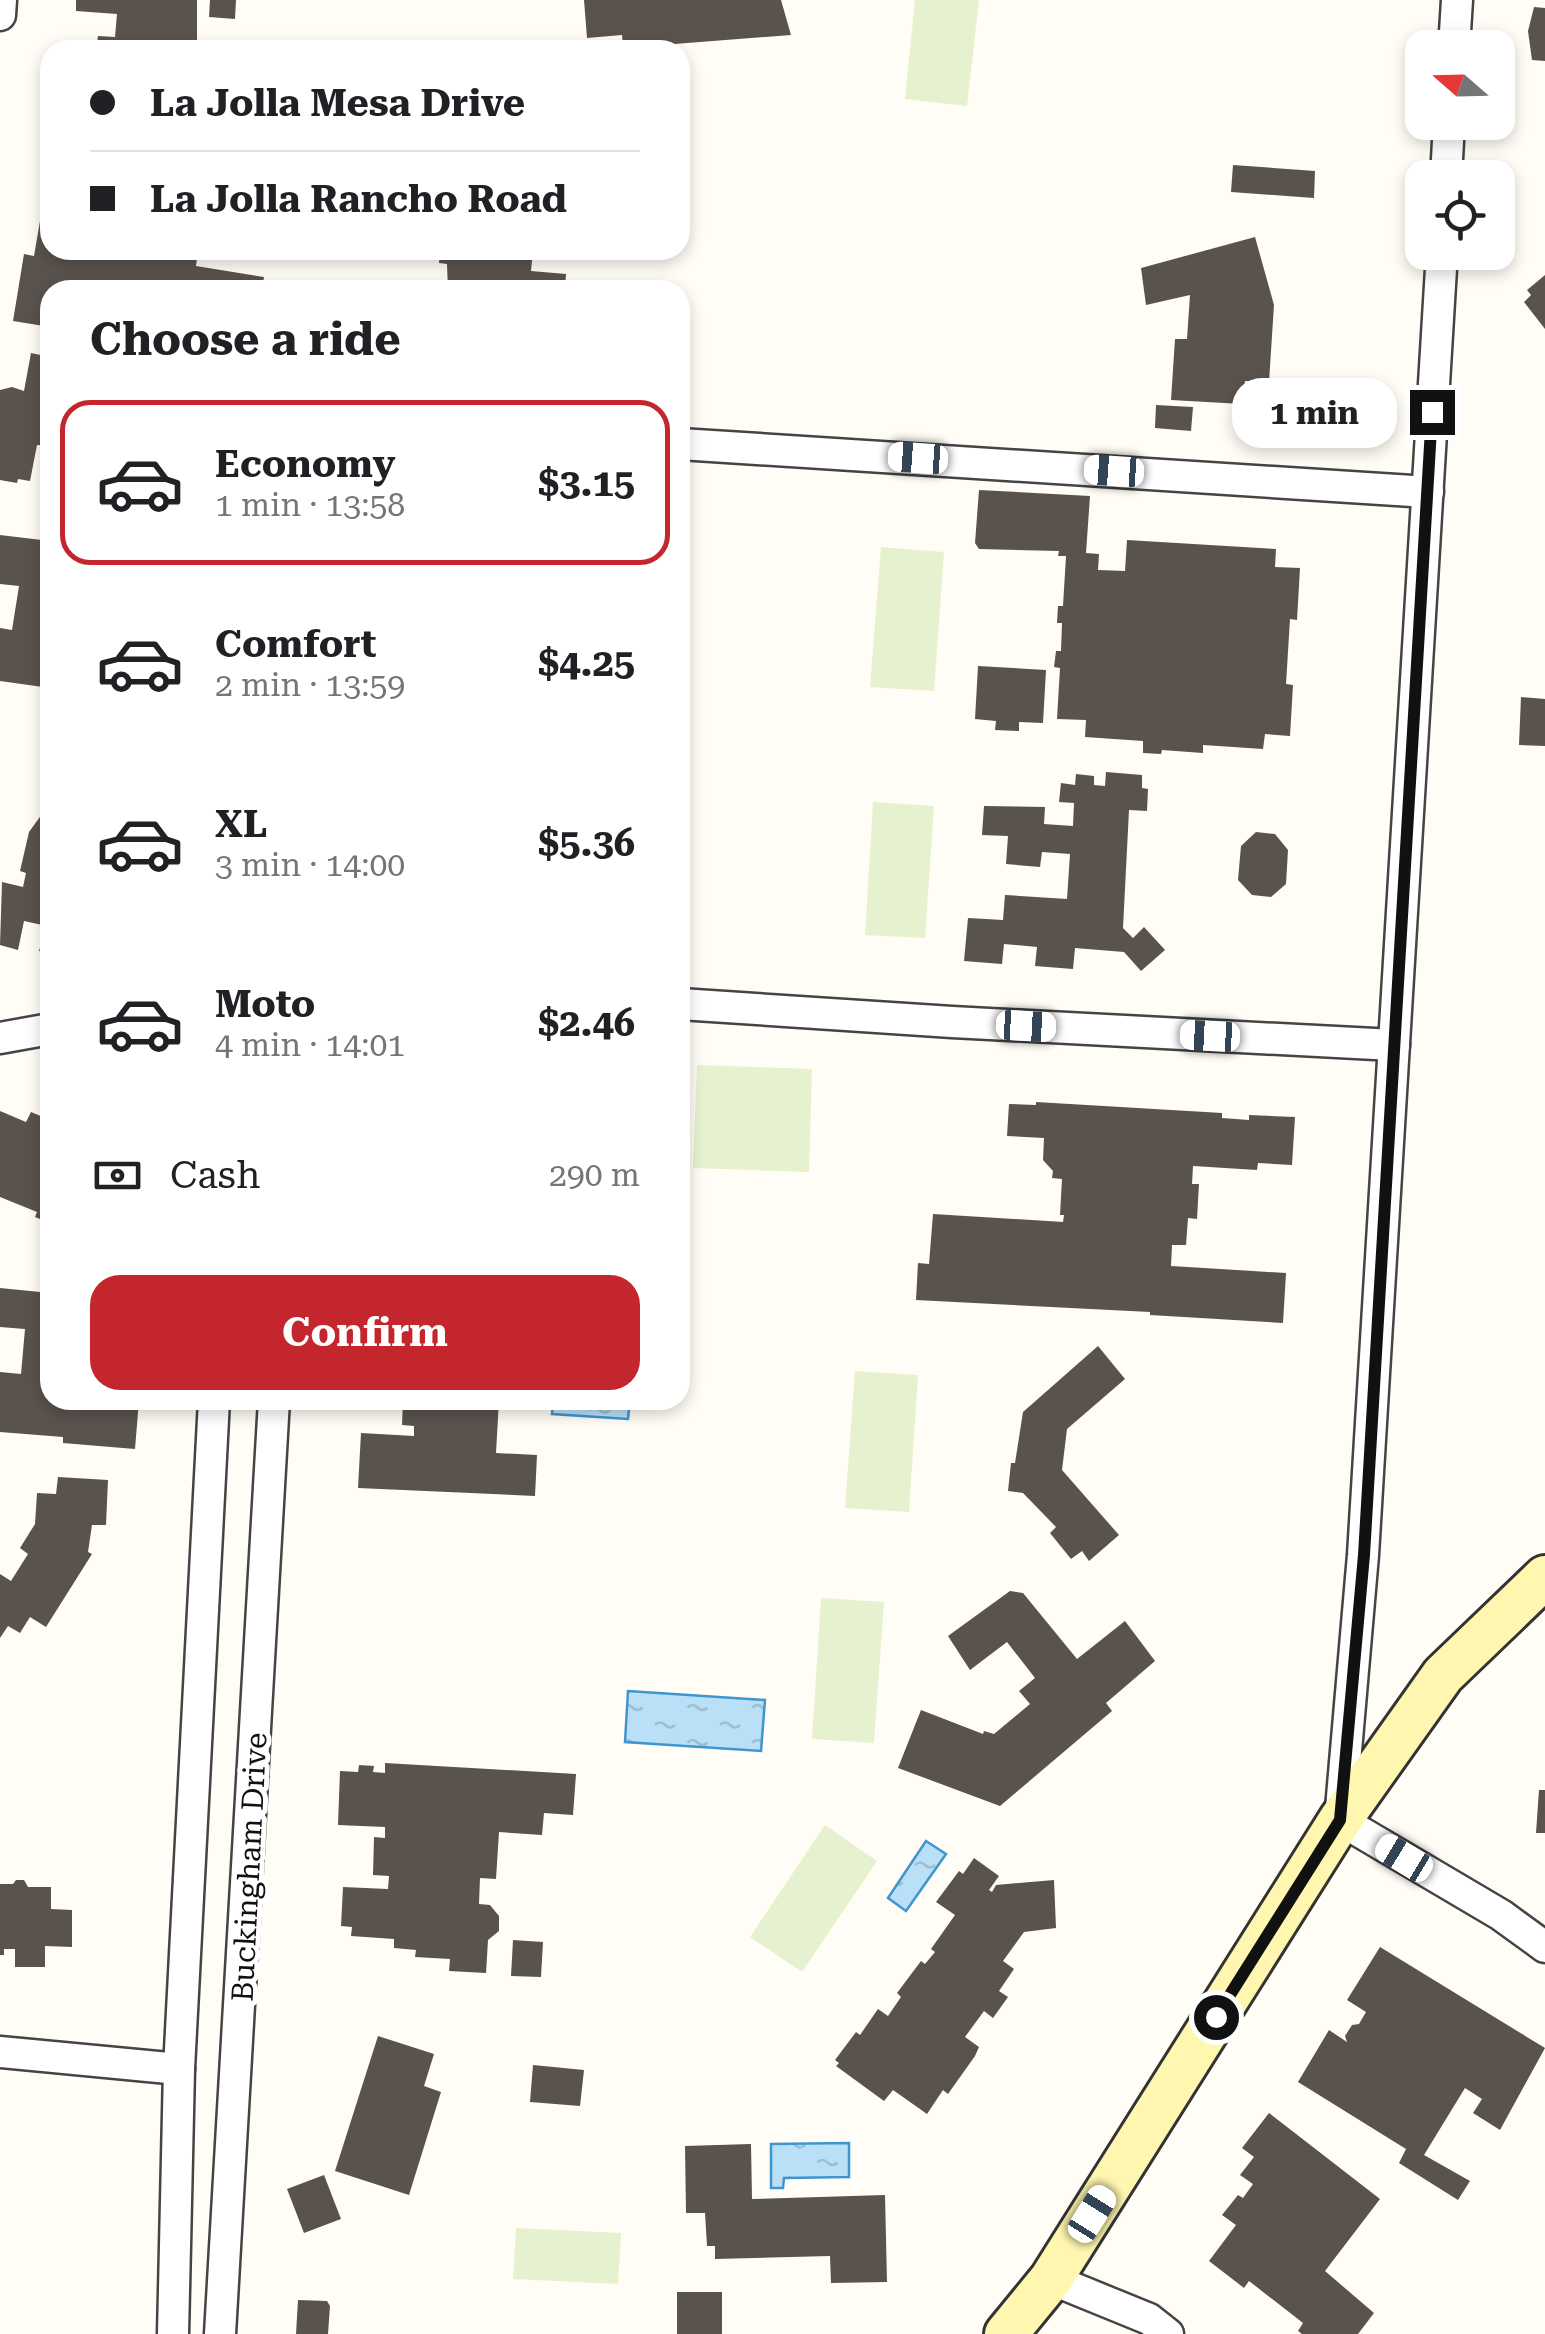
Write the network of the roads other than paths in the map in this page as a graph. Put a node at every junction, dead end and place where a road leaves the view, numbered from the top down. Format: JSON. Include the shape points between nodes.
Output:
{"nodes":[{"id":1,"x":1,"y":0,"type":"edge"},
{"id":2,"x":1457,"y":0,"type":"edge"},
{"id":3,"x":0,"y":15,"type":"edge"},
{"id":4,"x":1455,"y":30,"type":"edge"},
{"id":5,"x":1441,"y":270,"type":"edge"},
{"id":6,"x":690,"y":445,"type":"edge"},
{"id":7,"x":1428,"y":492,"type":"junction"},
{"id":8,"x":690,"y":1005,"type":"edge"},
{"id":9,"x":40,"y":1032,"type":"edge"},
{"id":10,"x":0,"y":1038,"type":"edge"},
{"id":11,"x":1394,"y":1045,"type":"junction"},
{"id":12,"x":213,"y":1410,"type":"edge"},
{"id":13,"x":273,"y":1410,"type":"edge"},
{"id":14,"x":1545,"y":1577,"type":"edge"},
{"id":15,"x":1340,"y":1820,"type":"junction"},
{"id":16,"x":1545,"y":1947,"type":"edge"},
{"id":17,"x":0,"y":2052,"type":"edge"},
{"id":18,"x":178,"y":2069,"type":"junction"},
{"id":19,"x":1051,"y":2279,"type":"junction"},
{"id":20,"x":173,"y":2334,"type":"edge"},
{"id":21,"x":220,"y":2334,"type":"edge"},
{"id":22,"x":1006,"y":2334,"type":"edge"},
{"id":23,"x":1168,"y":2334,"type":"edge"}],
"edges":[{"from":1,"to":3,"type":"street"},
{"from":2,"to":4,"type":"street"},
{"from":5,"to":7,"type":"street"},
{"from":6,"to":7,"type":"street"},
{"from":7,"to":11,"type":"street"},
{"from":8,"to":11,"type":"street"},
{"from":9,"to":10,"type":"street"},
{"from":11,"to":15,"type":"street","via":[[1364,1555]]},
{"from":12,"to":18,"type":"street","name":"Buckingham Drive"},
{"from":13,"to":21,"type":"street","name":"Buckingham Drive"},
{"from":14,"to":15,"type":"street","via":[[1442,1675]]},
{"from":15,"to":16,"type":"street"},
{"from":15,"to":19,"type":"street"},
{"from":17,"to":18,"type":"street"},
{"from":18,"to":20,"type":"street","name":"Buckingham Drive"},
{"from":19,"to":22,"type":"street"},
{"from":19,"to":23,"type":"street","via":[[1149,2319]]}]}
